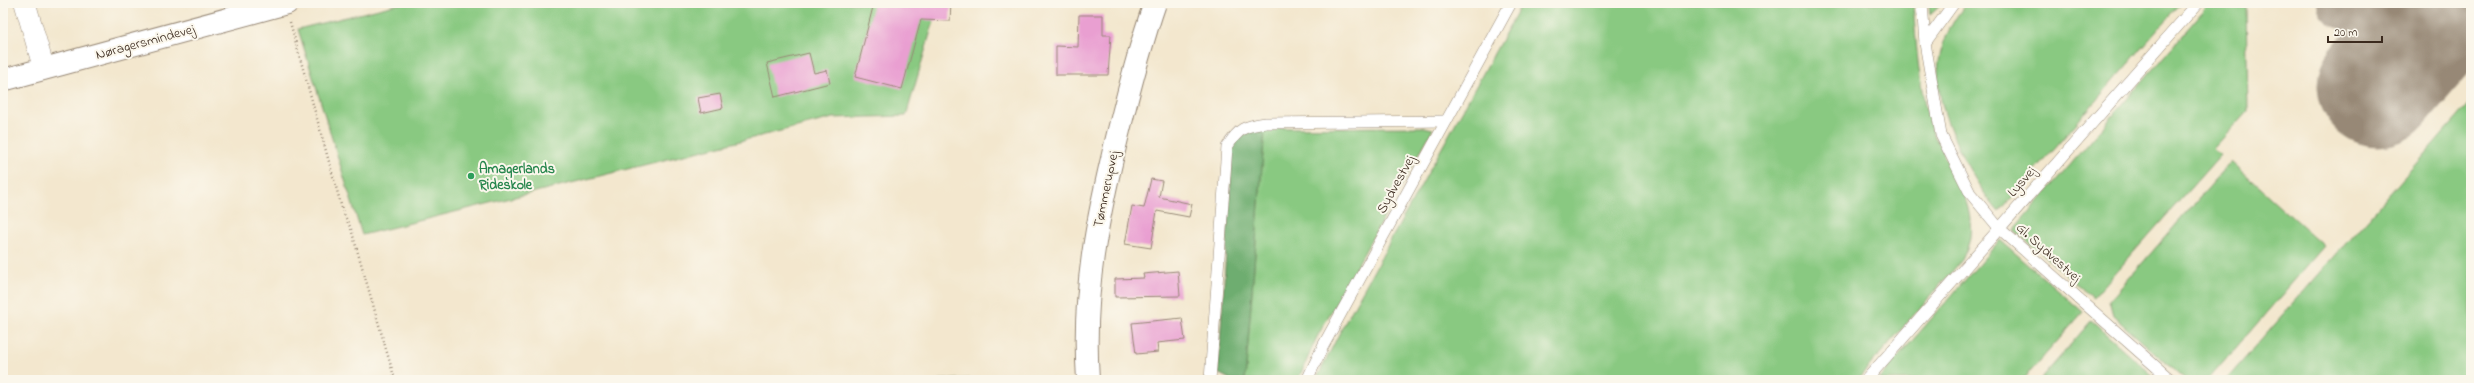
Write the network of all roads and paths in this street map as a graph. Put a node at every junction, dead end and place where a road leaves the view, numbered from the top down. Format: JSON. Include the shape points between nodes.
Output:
{"nodes":[{"id":1,"x":24,"y":3,"type":"edge"},
{"id":2,"x":286,"y":3,"type":"edge"},
{"id":3,"x":1155,"y":3,"type":"edge"},
{"id":4,"x":1511,"y":3,"type":"edge"},
{"id":5,"x":1922,"y":3,"type":"edge"},
{"id":6,"x":1954,"y":3,"type":"edge"},
{"id":7,"x":2198,"y":3,"type":"edge"},
{"id":8,"x":251,"y":7,"type":"edge"},
{"id":9,"x":1925,"y":43,"type":"junction"},
{"id":10,"x":44,"y":69,"type":"junction"},
{"id":11,"x":3,"y":80,"type":"edge"},
{"id":12,"x":1446,"y":121,"type":"junction"},
{"id":13,"x":1999,"y":228,"type":"junction"},
{"id":14,"x":396,"y":380,"type":"edge"},
{"id":15,"x":1088,"y":380,"type":"edge"},
{"id":16,"x":1210,"y":380,"type":"edge"},
{"id":17,"x":1306,"y":380,"type":"edge"},
{"id":18,"x":1866,"y":380,"type":"edge"},
{"id":19,"x":2171,"y":380,"type":"edge"}],
"edges":[{"from":1,"to":10,"type":"street"},
{"from":2,"to":8,"type":"street","name":"Nøragersmindevej"},
{"from":2,"to":14,"type":"path","via":[[343,212],[351,229]]},
{"from":3,"to":15,"type":"street","name":"Tømmerupvej","via":[[1139,48],[1104,190],[1089,270],[1086,343]]},
{"from":4,"to":12,"type":"lane","name":"Sydvestvej"},
{"from":5,"to":9,"type":"lane","name":"Gl. Sydvestvej"},
{"from":6,"to":9,"type":"lane"},
{"from":7,"to":13,"type":"lane","name":"Lysvej"},
{"from":8,"to":10,"type":"street","name":"Nøragersmindevej"},
{"from":9,"to":13,"type":"lane","name":"Gl. Sydvestvej","via":[[1941,135],[1970,193]]},
{"from":10,"to":11,"type":"street","name":"Nøragersmindevej"},
{"from":12,"to":16,"type":"lane","via":[[1266,123],[1246,126],[1236,133],[1227,147]]},
{"from":12,"to":17,"type":"lane","name":"Sydvestvej"},
{"from":13,"to":18,"type":"lane","name":"Lysvej"},
{"from":13,"to":19,"type":"lane","name":"Gl. Sydvestvej"}]}
